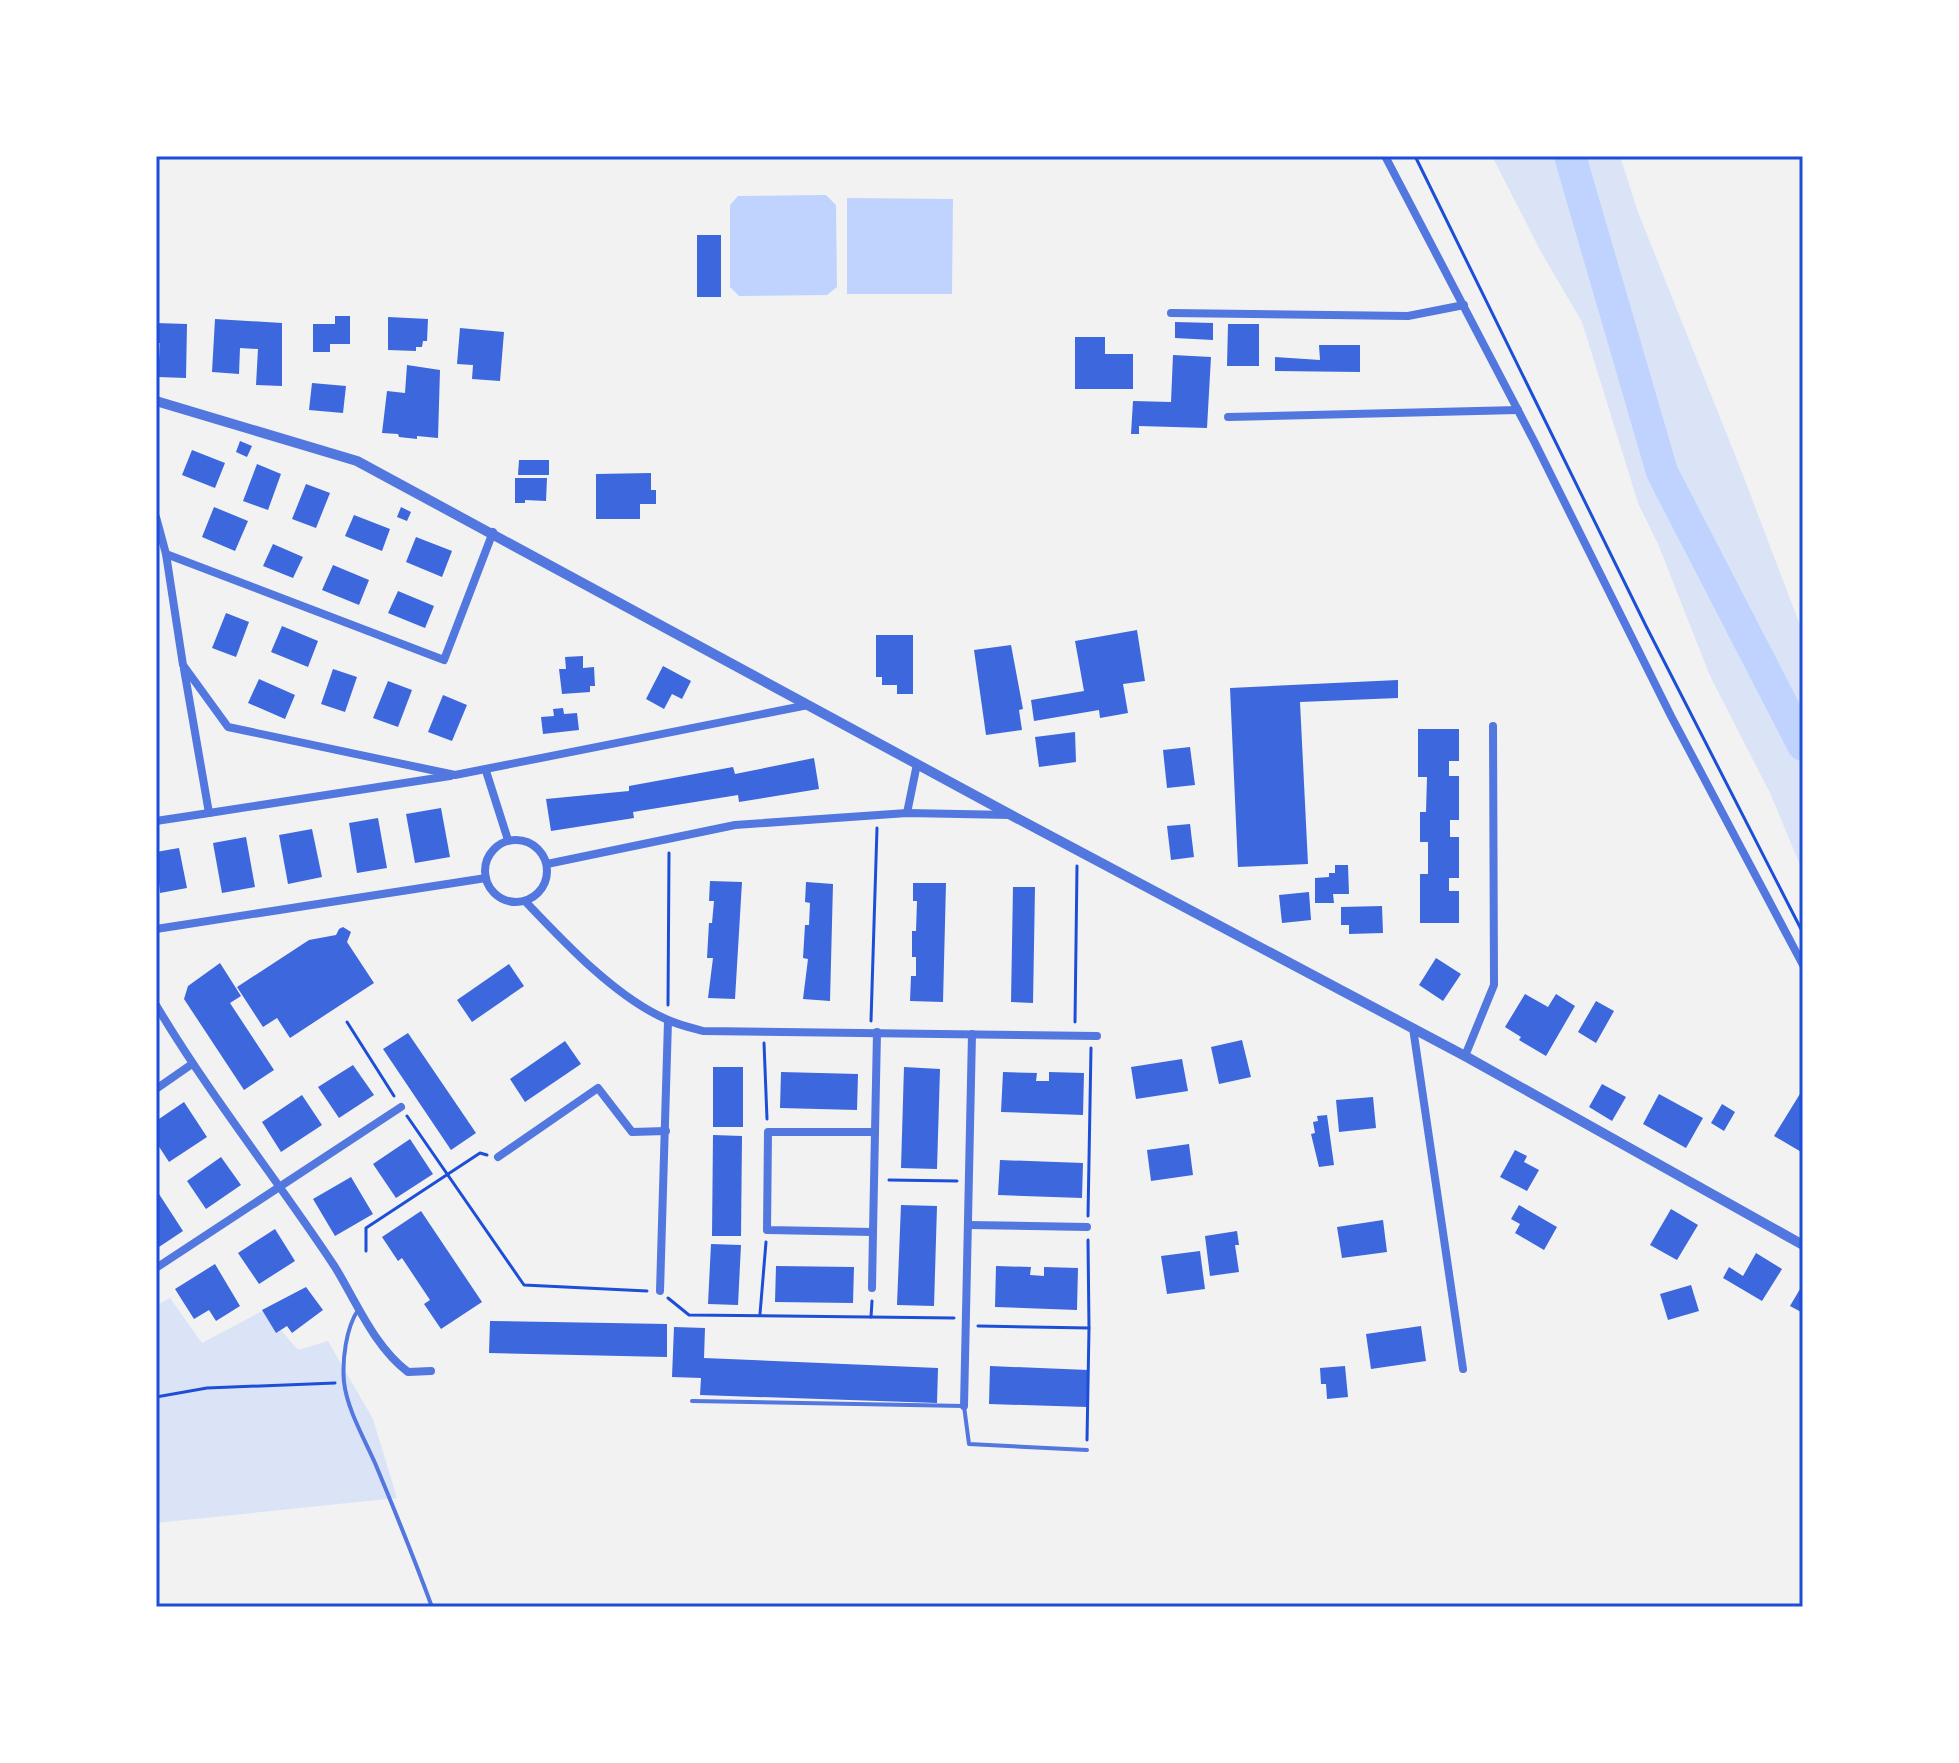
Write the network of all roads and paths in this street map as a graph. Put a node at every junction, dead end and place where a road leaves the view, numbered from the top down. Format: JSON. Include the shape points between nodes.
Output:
{"nodes":[{"id":1,"x":1385,"y":156,"type":"edge"},
{"id":2,"x":1415,"y":156,"type":"edge"},
{"id":3,"x":1464,"y":305,"type":"junction"},
{"id":4,"x":1171,"y":313,"type":"dead end"},
{"id":5,"x":156,"y":401,"type":"edge"},
{"id":6,"x":1518,"y":410,"type":"junction"},
{"id":7,"x":1228,"y":417,"type":"dead end"},
{"id":8,"x":156,"y":517,"type":"edge"},
{"id":9,"x":493,"y":532,"type":"junction"},
{"id":10,"x":166,"y":554,"type":"junction"},
{"id":11,"x":183,"y":665,"type":"junction"},
{"id":12,"x":809,"y":705,"type":"junction"},
{"id":13,"x":1493,"y":726,"type":"dead end"},
{"id":14,"x":917,"y":764,"type":"junction"},
{"id":15,"x":486,"y":771,"type":"junction"},
{"id":16,"x":455,"y":775,"type":"junction"},
{"id":17,"x":209,"y":813,"type":"junction"},
{"id":18,"x":907,"y":813,"type":"junction"},
{"id":19,"x":1011,"y":815,"type":"junction"},
{"id":20,"x":878,"y":816,"type":"junction"},
{"id":21,"x":156,"y":821,"type":"edge"},
{"id":22,"x":669,"y":837,"type":"junction"},
{"id":23,"x":508,"y":840,"type":"junction"},
{"id":24,"x":1077,"y":850,"type":"junction"},
{"id":25,"x":547,"y":864,"type":"junction"},
{"id":26,"x":486,"y":878,"type":"junction"},
{"id":27,"x":525,"y":901,"type":"junction"},
{"id":28,"x":156,"y":929,"type":"edge"},
{"id":29,"x":1803,"y":933,"type":"edge"},
{"id":30,"x":1803,"y":965,"type":"edge"},
{"id":31,"x":156,"y":1005,"type":"edge"},
{"id":32,"x":668,"y":1021,"type":"junction"},
{"id":33,"x":347,"y":1022,"type":"dead end"},
{"id":34,"x":1413,"y":1028,"type":"junction"},
{"id":35,"x":764,"y":1031,"type":"junction"},
{"id":36,"x":874,"y":1032,"type":"junction"},
{"id":37,"x":972,"y":1034,"type":"junction"},
{"id":38,"x":1075,"y":1036,"type":"junction"},
{"id":39,"x":1095,"y":1036,"type":"joint"},
{"id":40,"x":1465,"y":1056,"type":"junction"},
{"id":41,"x":192,"y":1064,"type":"junction"},
{"id":42,"x":156,"y":1089,"type":"edge"},
{"id":43,"x":401,"y":1107,"type":"junction"},
{"id":44,"x":666,"y":1131,"type":"junction"},
{"id":45,"x":768,"y":1132,"type":"junction"},
{"id":46,"x":875,"y":1132,"type":"junction"},
{"id":47,"x":498,"y":1157,"type":"joint"},
{"id":48,"x":448,"y":1174,"type":"junction"},
{"id":49,"x":874,"y":1180,"type":"junction"},
{"id":50,"x":969,"y":1182,"type":"junction"},
{"id":51,"x":279,"y":1188,"type":"junction"},
{"id":52,"x":968,"y":1225,"type":"junction"},
{"id":53,"x":1087,"y":1227,"type":"junction"},
{"id":54,"x":767,"y":1230,"type":"junction"},
{"id":55,"x":873,"y":1232,"type":"junction"},
{"id":56,"x":1803,"y":1245,"type":"edge"},
{"id":57,"x":366,"y":1251,"type":"dead end"},
{"id":58,"x":156,"y":1268,"type":"edge"},
{"id":59,"x":872,"y":1288,"type":"dead end"},
{"id":60,"x":660,"y":1291,"type":"junction"},
{"id":61,"x":359,"y":1308,"type":"junction"},
{"id":62,"x":760,"y":1316,"type":"junction"},
{"id":63,"x":966,"y":1322,"type":"junction"},
{"id":64,"x":1089,"y":1328,"type":"junction"},
{"id":65,"x":1463,"y":1369,"type":"dead end"},
{"id":66,"x":431,"y":1371,"type":"dead end"},
{"id":67,"x":344,"y":1382,"type":"junction"},
{"id":68,"x":156,"y":1397,"type":"edge"},
{"id":69,"x":692,"y":1401,"type":"dead end"},
{"id":70,"x":964,"y":1406,"type":"junction"},
{"id":71,"x":1087,"y":1450,"type":"joint"},
{"id":72,"x":432,"y":1607,"type":"edge"}],
"edges":[{"from":1,"to":3,"type":"street"},
{"from":2,"to":29,"type":"path"},
{"from":3,"to":4,"type":"street","via":[[1408,316]]},
{"from":3,"to":6,"type":"street"},
{"from":5,"to":9,"type":"street","via":[[357,461]]},
{"from":6,"to":7,"type":"street"},
{"from":6,"to":30,"type":"street"},
{"from":8,"to":10,"type":"street"},
{"from":9,"to":10,"type":"street","via":[[444,660]]},
{"from":9,"to":12,"type":"street"},
{"from":10,"to":11,"type":"street"},
{"from":11,"to":16,"type":"street","via":[[228,727]]},
{"from":11,"to":17,"type":"street"},
{"from":12,"to":14,"type":"street"},
{"from":12,"to":15,"type":"street"},
{"from":13,"to":40,"type":"street","via":[[1494,985]]},
{"from":14,"to":18,"type":"street"},
{"from":14,"to":19,"type":"street"},
{"from":15,"to":16,"type":"street"},
{"from":15,"to":23,"type":"street"},
{"from":16,"to":17,"type":"street"},
{"from":17,"to":21,"type":"street"},
{"from":18,"to":19,"type":"street"},
{"from":18,"to":20,"type":"street"},
{"from":19,"to":24,"type":"street"},
{"from":20,"to":22,"type":"street","via":[[735,825]]},
{"from":20,"to":36,"type":"path"},
{"from":22,"to":25,"type":"street"},
{"from":22,"to":32,"type":"path"},
{"from":23,"to":25,"type":"street","via":[[537,847]]},
{"from":23,"to":26,"type":"street","via":[[492,851]]},
{"from":24,"to":34,"type":"street"},
{"from":24,"to":38,"type":"path"},
{"from":25,"to":27,"type":"street","via":[[546,883]]},
{"from":26,"to":27,"type":"street","via":[[496,895]]},
{"from":26,"to":28,"type":"street"},
{"from":27,"to":32,"type":"street","via":[[582,961]]},
{"from":31,"to":41,"type":"street"},
{"from":32,"to":35,"type":"street","via":[[703,1031]]},
{"from":32,"to":44,"type":"street"},
{"from":33,"to":43,"type":"path"},
{"from":34,"to":40,"type":"street"},
{"from":34,"to":65,"type":"street"},
{"from":35,"to":36,"type":"street"},
{"from":35,"to":45,"type":"path"},
{"from":36,"to":37,"type":"street"},
{"from":36,"to":46,"type":"street"},
{"from":37,"to":38,"type":"street"},
{"from":37,"to":50,"type":"street"},
{"from":38,"to":39,"type":"street"},
{"from":39,"to":53,"type":"path"},
{"from":40,"to":56,"type":"street"},
{"from":41,"to":42,"type":"street"},
{"from":41,"to":51,"type":"street"},
{"from":43,"to":48,"type":"path"},
{"from":43,"to":51,"type":"street"},
{"from":44,"to":47,"type":"street","via":[[632,1132],[598,1088]]},
{"from":44,"to":60,"type":"street"},
{"from":45,"to":46,"type":"street"},
{"from":45,"to":54,"type":"street"},
{"from":46,"to":49,"type":"street"},
{"from":47,"to":48,"type":"path","via":[[480,1153]]},
{"from":48,"to":57,"type":"path","via":[[366,1228]]},
{"from":48,"to":60,"type":"path","via":[[524,1285]]},
{"from":49,"to":50,"type":"path"},
{"from":49,"to":55,"type":"street"},
{"from":50,"to":52,"type":"street"},
{"from":51,"to":58,"type":"street"},
{"from":51,"to":61,"type":"street"},
{"from":52,"to":53,"type":"street"},
{"from":52,"to":63,"type":"street"},
{"from":53,"to":64,"type":"path"},
{"from":54,"to":55,"type":"street"},
{"from":54,"to":62,"type":"path"},
{"from":55,"to":59,"type":"street"},
{"from":60,"to":62,"type":"path","via":[[689,1315]]},
{"from":61,"to":66,"type":"street","via":[[399,1365],[408,1372]]},
{"from":61,"to":67,"type":"lane","via":[[352,1319]]},
{"from":62,"to":63,"type":"path"},
{"from":63,"to":64,"type":"path"},
{"from":63,"to":70,"type":"street"},
{"from":64,"to":71,"type":"path"},
{"from":67,"to":68,"type":"path","via":[[207,1388]]},
{"from":67,"to":72,"type":"lane"},
{"from":69,"to":70,"type":"lane"},
{"from":70,"to":71,"type":"lane","via":[[969,1444]]}]}
